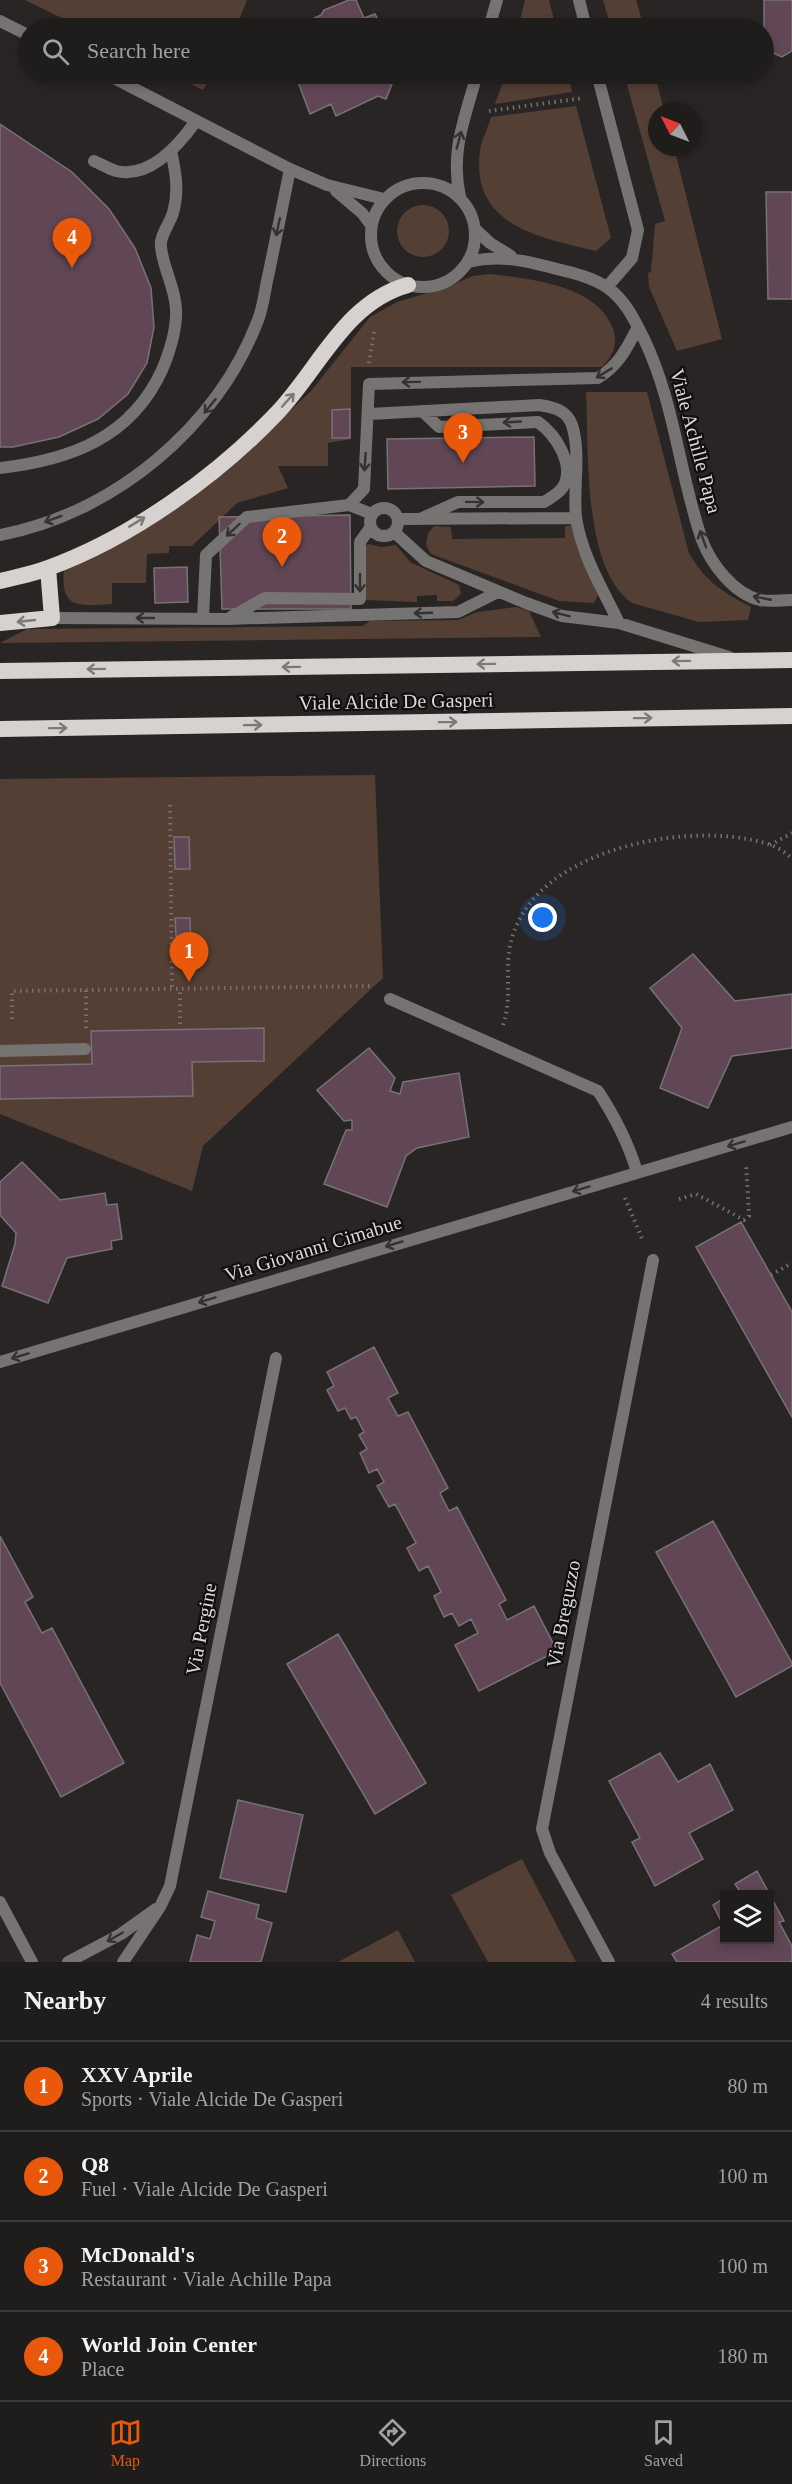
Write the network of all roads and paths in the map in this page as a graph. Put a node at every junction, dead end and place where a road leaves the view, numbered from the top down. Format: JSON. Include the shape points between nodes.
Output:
{"nodes":[{"id":1,"x":497,"y":0,"type":"edge"},
{"id":2,"x":579,"y":0,"type":"edge"},
{"id":3,"x":492,"y":18,"type":"edge"},
{"id":4,"x":584,"y":18,"type":"edge"},
{"id":5,"x":0,"y":21,"type":"edge"},
{"id":6,"x":18,"y":30,"type":"edge"},
{"id":7,"x":125,"y":84,"type":"edge"},
{"id":8,"x":474,"y":84,"type":"edge"},
{"id":9,"x":600,"y":84,"type":"edge"},
{"id":10,"x":603,"y":95,"type":"junction"},
{"id":11,"x":489,"y":111,"type":"dead end"},
{"id":12,"x":196,"y":121,"type":"junction"},
{"id":13,"x":171,"y":151,"type":"junction"},
{"id":14,"x":94,"y":161,"type":"dead end"},
{"id":15,"x":290,"y":169,"type":"junction"},
{"id":16,"x":327,"y":184,"type":"junction"},
{"id":17,"x":460,"y":197,"type":"junction"},
{"id":18,"x":384,"y":198,"type":"junction"},
{"id":19,"x":371,"y":225,"type":"junction"},
{"id":20,"x":475,"y":229,"type":"junction"},
{"id":21,"x":518,"y":259,"type":"junction"},
{"id":22,"x":468,"y":262,"type":"junction"},
{"id":23,"x":408,"y":285,"type":"junction"},
{"id":24,"x":607,"y":287,"type":"junction"},
{"id":25,"x":375,"y":322,"type":"dead end"},
{"id":26,"x":638,"y":327,"type":"junction"},
{"id":27,"x":369,"y":384,"type":"junction"},
{"id":28,"x":422,"y":411,"type":"junction"},
{"id":29,"x":369,"y":414,"type":"junction"},
{"id":30,"x":0,"y":468,"type":"edge"},
{"id":31,"x":349,"y":505,"type":"junction"},
{"id":32,"x":372,"y":514,"type":"junction"},
{"id":33,"x":576,"y":518,"type":"junction"},
{"id":34,"x":398,"y":519,"type":"junction"},
{"id":35,"x":420,"y":519,"type":"junction"},
{"id":36,"x":370,"y":528,"type":"junction"},
{"id":37,"x":394,"y":532,"type":"junction"},
{"id":38,"x":0,"y":535,"type":"edge"},
{"id":39,"x":48,"y":568,"type":"junction"},
{"id":40,"x":0,"y":581,"type":"edge"},
{"id":41,"x":498,"y":592,"type":"junction"},
{"id":42,"x":792,"y":600,"type":"edge"},
{"id":43,"x":52,"y":618,"type":"junction"},
{"id":44,"x":203,"y":618,"type":"junction"},
{"id":45,"x":227,"y":619,"type":"junction"},
{"id":46,"x":619,"y":623,"type":"junction"},
{"id":47,"x":0,"y":624,"type":"edge"},
{"id":48,"x":740,"y":660,"type":"junction"},
{"id":49,"x":792,"y":660,"type":"edge"},
{"id":50,"x":0,"y":671,"type":"edge"},
{"id":51,"x":792,"y":716,"type":"edge"},
{"id":52,"x":0,"y":729,"type":"edge"},
{"id":53,"x":170,"y":805,"type":"dead end"},
{"id":54,"x":792,"y":833,"type":"edge"},
{"id":55,"x":770,"y":845,"type":"junction"},
{"id":56,"x":792,"y":859,"type":"edge"},
{"id":57,"x":375,"y":986,"type":"dead end"},
{"id":58,"x":172,"y":989,"type":"junction"},
{"id":59,"x":180,"y":989,"type":"junction"},
{"id":60,"x":86,"y":990,"type":"junction"},
{"id":61,"x":390,"y":999,"type":"dead end"},
{"id":62,"x":12,"y":1019,"type":"dead end"},
{"id":63,"x":180,"y":1024,"type":"dead end"},
{"id":64,"x":496,"y":1046,"type":"junction"},
{"id":65,"x":85,"y":1049,"type":"joint"},
{"id":66,"x":0,"y":1051,"type":"edge"},
{"id":67,"x":792,"y":1127,"type":"edge"},
{"id":68,"x":746,"y":1162,"type":"dead end"},
{"id":69,"x":637,"y":1172,"type":"junction"},
{"id":70,"x":625,"y":1198,"type":"dead end"},
{"id":71,"x":679,"y":1199,"type":"dead end"},
{"id":72,"x":653,"y":1260,"type":"joint"},
{"id":73,"x":792,"y":1263,"type":"edge"},
{"id":74,"x":771,"y":1275,"type":"dead end"},
{"id":75,"x":276,"y":1358,"type":"dead end"},
{"id":76,"x":0,"y":1362,"type":"edge"},
{"id":77,"x":0,"y":1902,"type":"edge"},
{"id":78,"x":160,"y":1906,"type":"junction"},
{"id":79,"x":32,"y":1962,"type":"edge"},
{"id":80,"x":68,"y":1962,"type":"edge"},
{"id":81,"x":123,"y":1962,"type":"edge"},
{"id":82,"x":609,"y":1962,"type":"edge"}],
"edges":[{"from":1,"to":3,"type":"street"},
{"from":2,"to":4,"type":"street"},
{"from":5,"to":6,"type":"street"},
{"from":7,"to":12,"type":"street"},
{"from":17,"to":8,"type":"street","one_way":true,"via":[[455,154]]},
{"from":9,"to":10,"type":"street"},
{"from":10,"to":11,"type":"path"},
{"from":10,"to":24,"type":"street","via":[[638,230],[632,258]]},
{"from":12,"to":13,"type":"street"},
{"from":12,"to":15,"type":"street"},
{"from":13,"to":14,"type":"street","via":[[159,161],[134,171],[117,171]]},
{"from":13,"to":30,"type":"street","via":[[178,182],[173,213],[160,245],[176,309],[171,349],[155,385],[129,420],[94,444],[41,462]]},
{"from":15,"to":16,"type":"street"},
{"from":15,"to":38,"type":"street","one_way":true,"via":[[259,318],[239,363],[211,406],[180,440],[102,497],[57,518]]},
{"from":16,"to":18,"type":"street"},
{"from":16,"to":19,"type":"street","via":[[351,202]]},
{"from":17,"to":18,"type":"street","via":[[447,187],[430,182],[397,188]]},
{"from":17,"to":20,"type":"street","via":[[470,211]]},
{"from":18,"to":19,"type":"street"},
{"from":19,"to":23,"type":"street","via":[[373,252],[379,264]]},
{"from":20,"to":21,"type":"street"},
{"from":20,"to":22,"type":"street"},
{"from":21,"to":22,"type":"street","via":[[484,258]]},
{"from":21,"to":24,"type":"street","via":[[578,274]]},
{"from":22,"to":23,"type":"street","via":[[445,282],[430,287]]},
{"from":39,"to":23,"type":"highway","one_way":true,"via":[[95,547],[217,468],[277,413],[362,309],[383,294]]},
{"from":24,"to":26,"type":"street","name":"Viale Achille Papa","via":[[628,309]]},
{"from":25,"to":27,"type":"path"},
{"from":26,"to":27,"type":"street","one_way":true,"via":[[622,358],[598,378]]},
{"from":42,"to":26,"type":"street","name":"Viale Achille Papa","one_way":true,"via":[[760,600],[735,587],[717,566],[703,541],[658,369]]},
{"from":27,"to":29,"type":"street"},
{"from":28,"to":29,"type":"street"},
{"from":28,"to":33,"type":"street","via":[[539,405],[565,414],[572,424],[574,442]]},
{"from":35,"to":28,"type":"street","one_way":true,"via":[[458,502],[544,502],[564,486],[566,470],[559,444],[551,431],[538,422],[439,427]]},
{"from":29,"to":31,"type":"street","one_way":true,"via":[[363,489]]},
{"from":31,"to":32,"type":"street"},
{"from":31,"to":44,"type":"street","one_way":true,"via":[[247,517],[206,555]]},
{"from":32,"to":34,"type":"street","via":[[389,509]]},
{"from":32,"to":36,"type":"street"},
{"from":33,"to":35,"type":"street"},
{"from":33,"to":46,"type":"street","via":[[584,547]]},
{"from":34,"to":35,"type":"street"},
{"from":34,"to":37,"type":"street"},
{"from":36,"to":37,"type":"street","via":[[380,537]]},
{"from":36,"to":45,"type":"street","one_way":true,"via":[[360,542],[360,599],[265,598]]},
{"from":37,"to":41,"type":"street","via":[[426,561]]},
{"from":39,"to":40,"type":"highway"},
{"from":39,"to":43,"type":"highway"},
{"from":41,"to":45,"type":"street","one_way":true,"via":[[458,612]]},
{"from":46,"to":41,"type":"street","one_way":true,"via":[[562,616]]},
{"from":44,"to":43,"type":"street","one_way":true},
{"from":43,"to":47,"type":"highway","one_way":true},
{"from":44,"to":45,"type":"street"},
{"from":46,"to":48,"type":"street"},
{"from":48,"to":49,"type":"highway","name":"Viale Alcide De Gasperi"},
{"from":48,"to":50,"type":"highway","name":"Viale Alcide De Gasperi","one_way":true},
{"from":52,"to":51,"type":"highway","name":"Viale Alcide De Gasperi","one_way":true},
{"from":53,"to":58,"type":"path"},
{"from":54,"to":55,"type":"path"},
{"from":55,"to":56,"type":"path"},
{"from":55,"to":64,"type":"path","via":[[714,834],[669,837],[597,858],[553,881],[531,902],[514,929],[506,963],[507,1013]]},
{"from":57,"to":59,"type":"path"},
{"from":58,"to":59,"type":"path"},
{"from":58,"to":60,"type":"path"},
{"from":59,"to":63,"type":"path"},
{"from":60,"to":62,"type":"path","via":[[12,991]]},
{"from":60,"to":65,"type":"path"},
{"from":61,"to":64,"type":"street"},
{"from":64,"to":69,"type":"street","via":[[598,1091],[616,1118]]},
{"from":65,"to":66,"type":"street"},
{"from":67,"to":69,"type":"street","name":"Via Giovanni Cimabue","one_way":true},
{"from":68,"to":71,"type":"path","via":[[749,1216],[744,1220],[696,1194]]},
{"from":69,"to":76,"type":"street","name":"Via Giovanni Cimabue","one_way":true},
{"from":70,"to":72,"type":"path"},
{"from":72,"to":82,"type":"street","name":"Via Breguzzo","via":[[542,1828],[550,1853]]},
{"from":73,"to":74,"type":"path"},
{"from":75,"to":78,"type":"street","name":"Via Pergine","via":[[170,1886]]},
{"from":77,"to":79,"type":"street"},
{"from":78,"to":80,"type":"street","one_way":true,"via":[[121,1934]]},
{"from":78,"to":81,"type":"street","name":"Via Pergine"}]}
